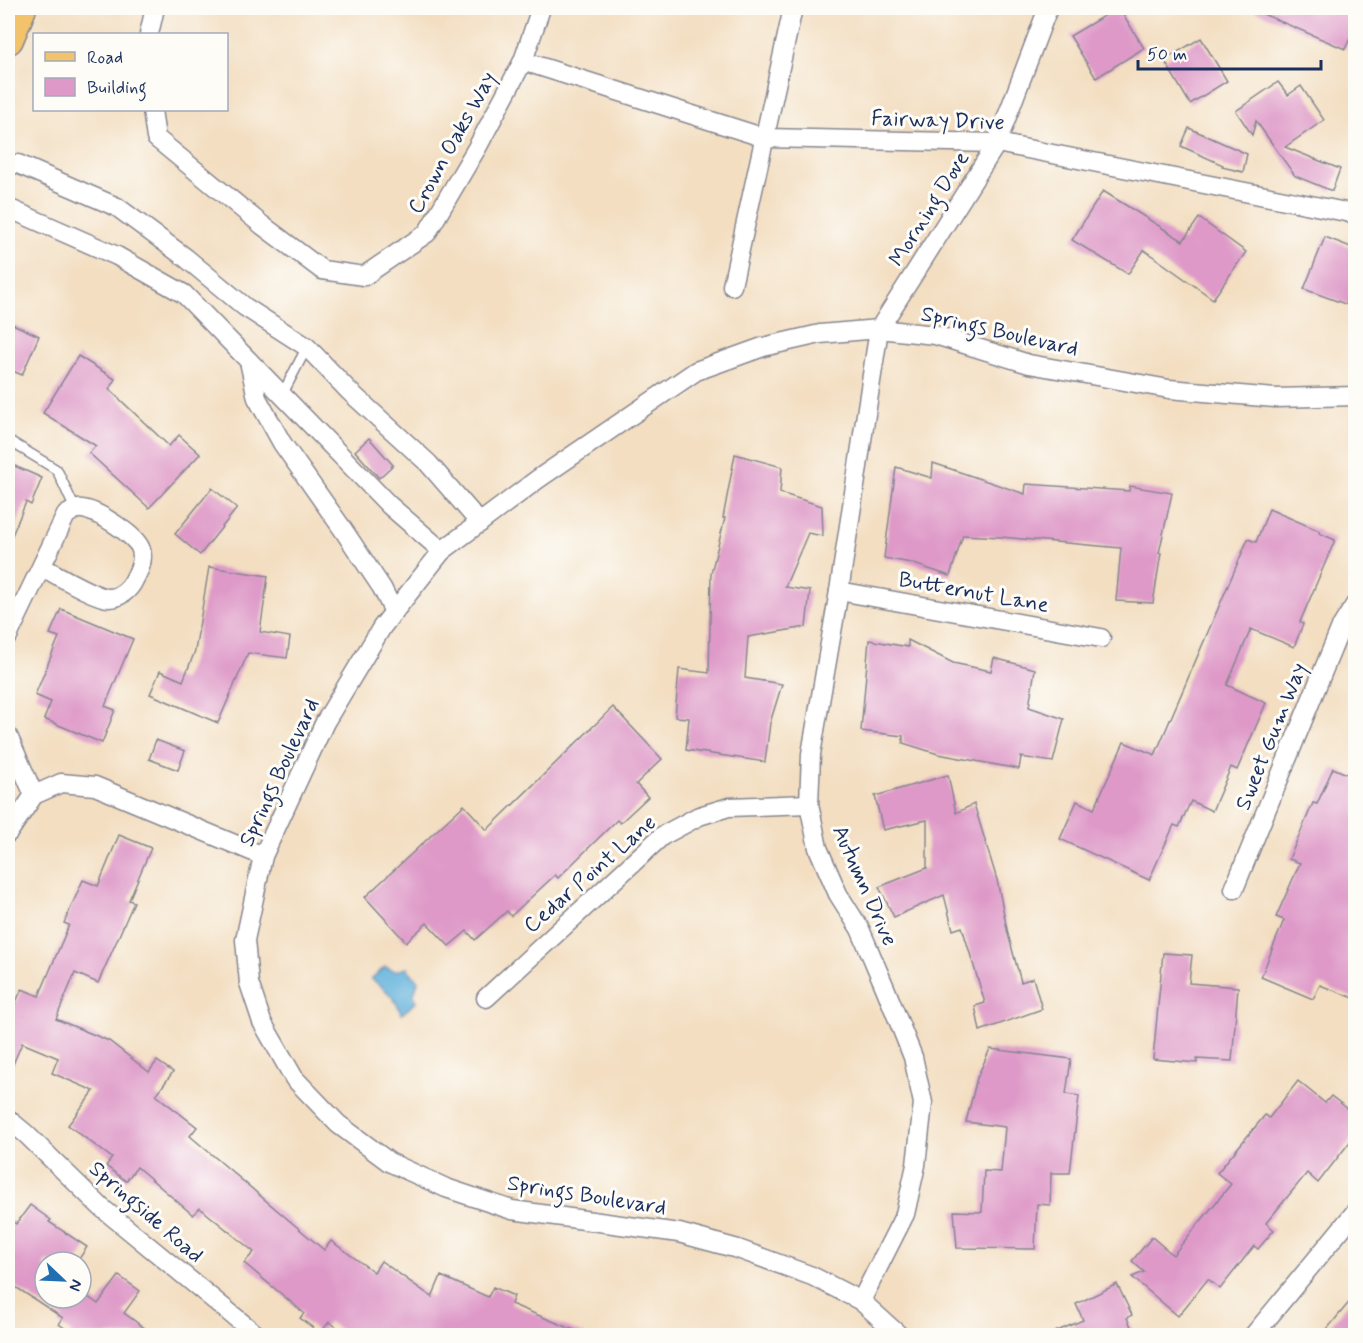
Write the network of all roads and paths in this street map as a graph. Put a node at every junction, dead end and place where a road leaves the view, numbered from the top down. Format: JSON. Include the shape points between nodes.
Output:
{"nodes":[{"id":1,"x":21,"y":8,"type":"edge"},
{"id":2,"x":155,"y":8,"type":"edge"},
{"id":3,"x":541,"y":8,"type":"edge"},
{"id":4,"x":793,"y":8,"type":"edge"},
{"id":5,"x":1048,"y":8,"type":"edge"},
{"id":6,"x":150,"y":33,"type":"edge"},
{"id":7,"x":8,"y":39,"type":"edge"},
{"id":8,"x":523,"y":61,"type":"junction"},
{"id":9,"x":152,"y":111,"type":"edge"},
{"id":10,"x":765,"y":138,"type":"junction"},
{"id":11,"x":998,"y":143,"type":"junction"},
{"id":12,"x":8,"y":164,"type":"edge"},
{"id":13,"x":8,"y":208,"type":"edge"},
{"id":14,"x":1356,"y":214,"type":"edge"},
{"id":15,"x":732,"y":286,"type":"dead end"},
{"id":16,"x":879,"y":329,"type":"junction"},
{"id":17,"x":307,"y":347,"type":"junction"},
{"id":18,"x":249,"y":361,"type":"junction"},
{"id":19,"x":282,"y":394,"type":"junction"},
{"id":20,"x":1356,"y":396,"type":"edge"},
{"id":21,"x":8,"y":440,"type":"edge"},
{"id":22,"x":75,"y":509,"type":"junction"},
{"id":23,"x":480,"y":523,"type":"junction"},
{"id":24,"x":442,"y":551,"type":"junction"},
{"id":25,"x":42,"y":567,"type":"junction"},
{"id":26,"x":839,"y":591,"type":"junction"},
{"id":27,"x":1356,"y":603,"type":"edge"},
{"id":28,"x":394,"y":612,"type":"junction"},
{"id":29,"x":8,"y":636,"type":"edge"},
{"id":30,"x":1101,"y":638,"type":"dead end"},
{"id":31,"x":8,"y":736,"type":"edge"},
{"id":32,"x":34,"y":795,"type":"junction"},
{"id":33,"x":809,"y":804,"type":"junction"},
{"id":34,"x":8,"y":833,"type":"edge"},
{"id":35,"x":263,"y":856,"type":"junction"},
{"id":36,"x":1234,"y":890,"type":"dead end"},
{"id":37,"x":486,"y":998,"type":"dead end"},
{"id":38,"x":8,"y":1119,"type":"edge"},
{"id":39,"x":1356,"y":1211,"type":"edge"},
{"id":40,"x":861,"y":1301,"type":"junction"},
{"id":41,"x":258,"y":1335,"type":"edge"},
{"id":42,"x":900,"y":1335,"type":"edge"},
{"id":43,"x":1253,"y":1335,"type":"edge"}],
"edges":[{"from":1,"to":7,"type":"main road"},
{"from":2,"to":6,"type":"street"},
{"from":3,"to":8,"type":"street","name":"Crown Oaks Way"},
{"from":4,"to":10,"type":"street"},
{"from":5,"to":11,"type":"street","name":"Morning Dove"},
{"from":8,"to":9,"type":"street","name":"Crown Oaks Way","via":[[428,233],[364,276],[322,270],[262,225],[156,138]]},
{"from":8,"to":10,"type":"street","name":"Fairway Drive"},
{"from":10,"to":11,"type":"street","name":"Fairway Drive"},
{"from":10,"to":15,"type":"street"},
{"from":11,"to":14,"type":"street","name":"Fairway Drive"},
{"from":11,"to":16,"type":"street","name":"Morning Dove"},
{"from":12,"to":17,"type":"street","via":[[18,164],[117,207],[245,307]]},
{"from":13,"to":18,"type":"street","via":[[117,255],[184,294]]},
{"from":16,"to":20,"type":"street","name":"Springs Boulevard","via":[[935,335],[1029,364],[1169,389],[1275,398]]},
{"from":16,"to":23,"type":"street","name":"Springs Boulevard","via":[[820,334],[763,347],[696,371],[547,472]]},
{"from":16,"to":26,"type":"street","name":"Autumn Drive"},
{"from":17,"to":19,"type":"lane"},
{"from":17,"to":23,"type":"street","via":[[428,463]]},
{"from":18,"to":19,"type":"street"},
{"from":18,"to":28,"type":"street","via":[[257,398],[282,443],[382,588]]},
{"from":19,"to":24,"type":"street","via":[[389,505]]},
{"from":21,"to":22,"type":"lane","via":[[57,470]]},
{"from":22,"to":25,"type":"street","via":[[66,515]]},
{"from":22,"to":25,"type":"street","via":[[84,509],[138,541],[141,567],[131,586],[121,595],[109,598]]},
{"from":23,"to":24,"type":"street","name":"Springs Boulevard"},
{"from":24,"to":28,"type":"street","name":"Springs Boulevard"},
{"from":25,"to":29,"type":"street"},
{"from":26,"to":30,"type":"street","name":"Butternut Lane"},
{"from":26,"to":33,"type":"street","name":"Autumn Drive","via":[[811,754]]},
{"from":27,"to":36,"type":"street","name":"Sweet Gum Way","via":[[1341,627]]},
{"from":28,"to":35,"type":"street","name":"Springs Boulevard","via":[[325,722]]},
{"from":31,"to":32,"type":"street"},
{"from":32,"to":34,"type":"street"},
{"from":32,"to":35,"type":"street","via":[[61,783],[95,786]]},
{"from":33,"to":37,"type":"street","name":"Cedar Point Lane","via":[[729,807],[699,816],[662,836]]},
{"from":33,"to":40,"type":"street","name":"Autumn Drive","via":[[818,848],[886,990],[913,1057],[923,1103],[916,1165],[905,1214]]},
{"from":35,"to":40,"type":"street","name":"Springs Boulevard","via":[[245,940],[249,983],[262,1022],[294,1078],[355,1137],[389,1162],[446,1188],[512,1210],[679,1233],[812,1276]]},
{"from":38,"to":41,"type":"street","name":"Springside Road","via":[[102,1208]]},
{"from":39,"to":43,"type":"street"},
{"from":40,"to":42,"type":"street","name":"Springs Boulevard"}]}
